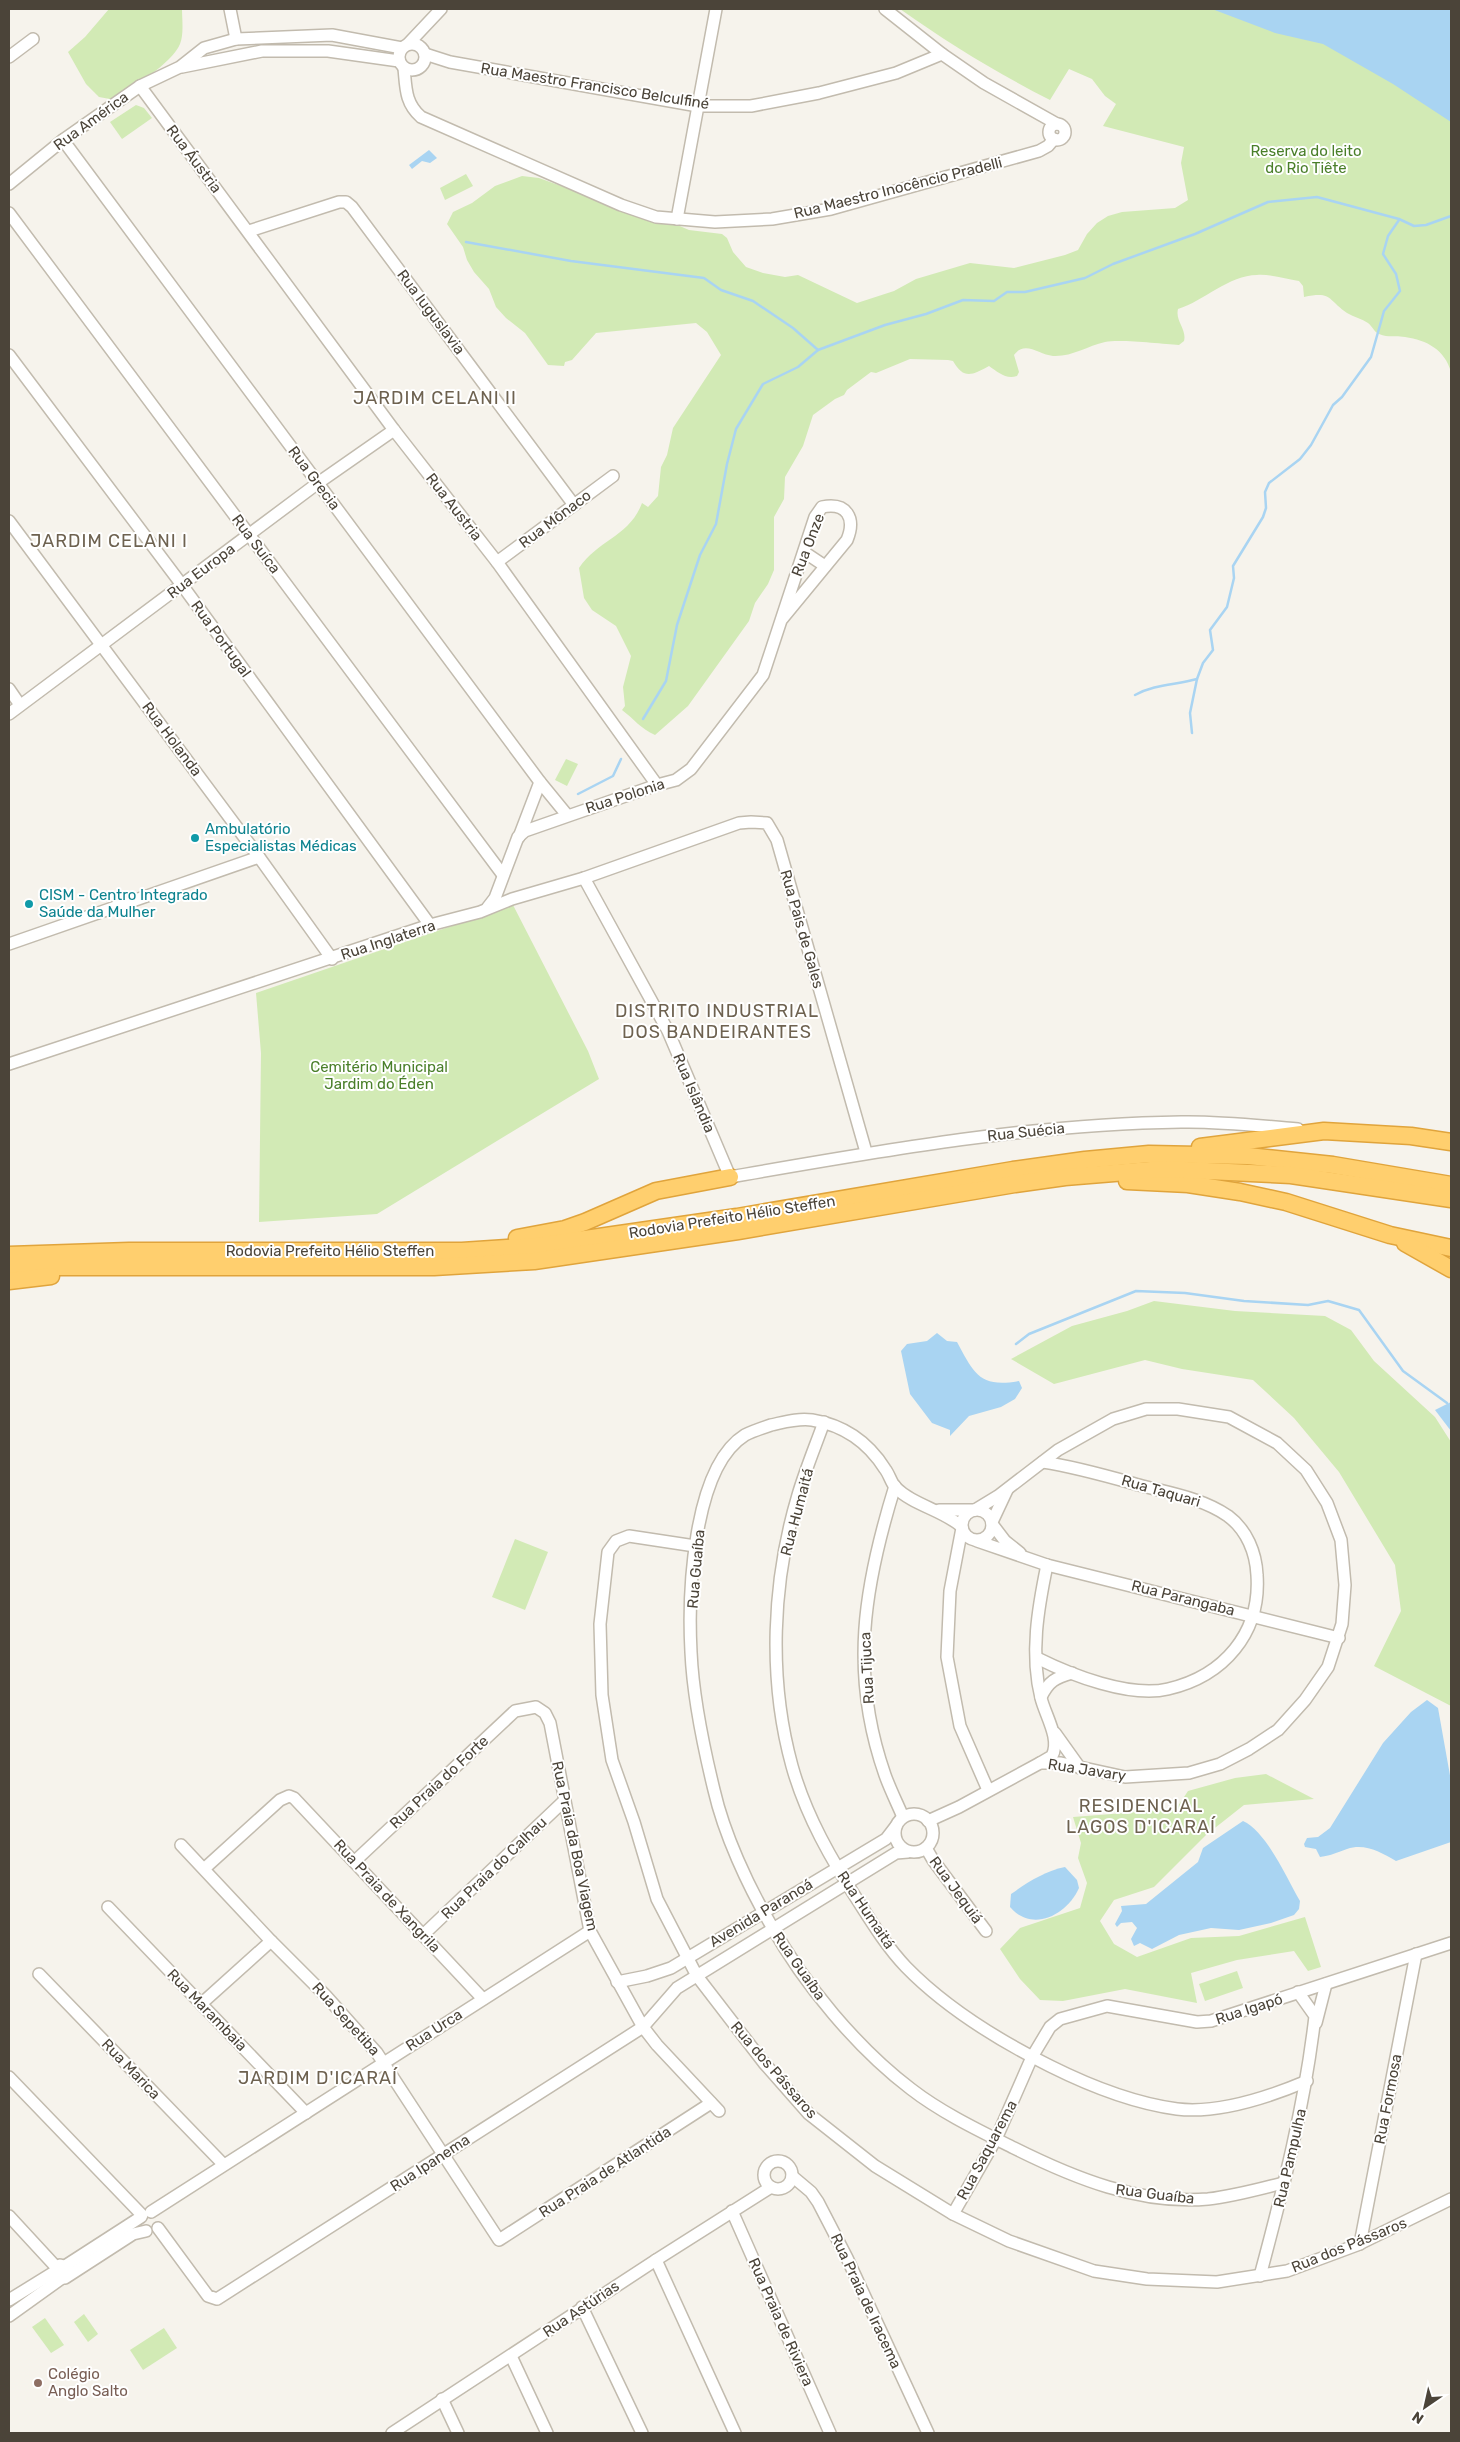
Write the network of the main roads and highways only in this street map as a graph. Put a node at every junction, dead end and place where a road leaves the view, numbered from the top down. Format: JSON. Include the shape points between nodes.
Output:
{"nodes":[{"id":1,"x":1451,"y":1142,"type":"edge"},
{"id":2,"x":1149,"y":1154,"type":"junction"},
{"id":3,"x":730,"y":1177,"type":"road end"},
{"id":4,"x":1065,"y":1177,"type":"junction"},
{"id":5,"x":1451,"y":1185,"type":"edge"},
{"id":6,"x":1451,"y":1199,"type":"edge"},
{"id":7,"x":1390,"y":1235,"type":"junction"},
{"id":8,"x":1451,"y":1248,"type":"edge"},
{"id":9,"x":462,"y":1251,"type":"junction"},
{"id":10,"x":9,"y":1255,"type":"edge"},
{"id":11,"x":155,"y":1266,"type":"junction"},
{"id":12,"x":9,"y":1267,"type":"edge"},
{"id":13,"x":1451,"y":1268,"type":"edge"},
{"id":14,"x":9,"y":1281,"type":"edge"}],
"edges":[{"from":1,"to":2,"type":"highway","via":[[1324,1132]]},
{"from":2,"to":5,"type":"highway","name":"Rodovia Prefeito Hélio Steffen","via":[[1248,1156]]},
{"from":2,"to":9,"type":"highway","name":"Rodovia Prefeito Hélio Steffen","via":[[1013,1170],[640,1232],[537,1246]]},
{"from":3,"to":9,"type":"highway","via":[[656,1191],[564,1229],[486,1242]]},
{"from":4,"to":6,"type":"highway","name":"Rodovia Prefeito Hélio Steffen","via":[[1163,1169],[1232,1171],[1292,1175]]},
{"from":4,"to":7,"type":"highway","via":[[1188,1184],[1240,1192],[1286,1202]]},
{"from":4,"to":11,"type":"highway","name":"Rodovia Prefeito Hélio Steffen","via":[[645,1246],[533,1261],[434,1266]]},
{"from":7,"to":8,"type":"highway"},
{"from":7,"to":13,"type":"highway"},
{"from":9,"to":10,"type":"highway","name":"Rodovia Prefeito Hélio Steffen","via":[[129,1251]]},
{"from":11,"to":12,"type":"highway","name":"Rodovia Prefeito Hélio Steffen"},
{"from":11,"to":14,"type":"highway"}]}
